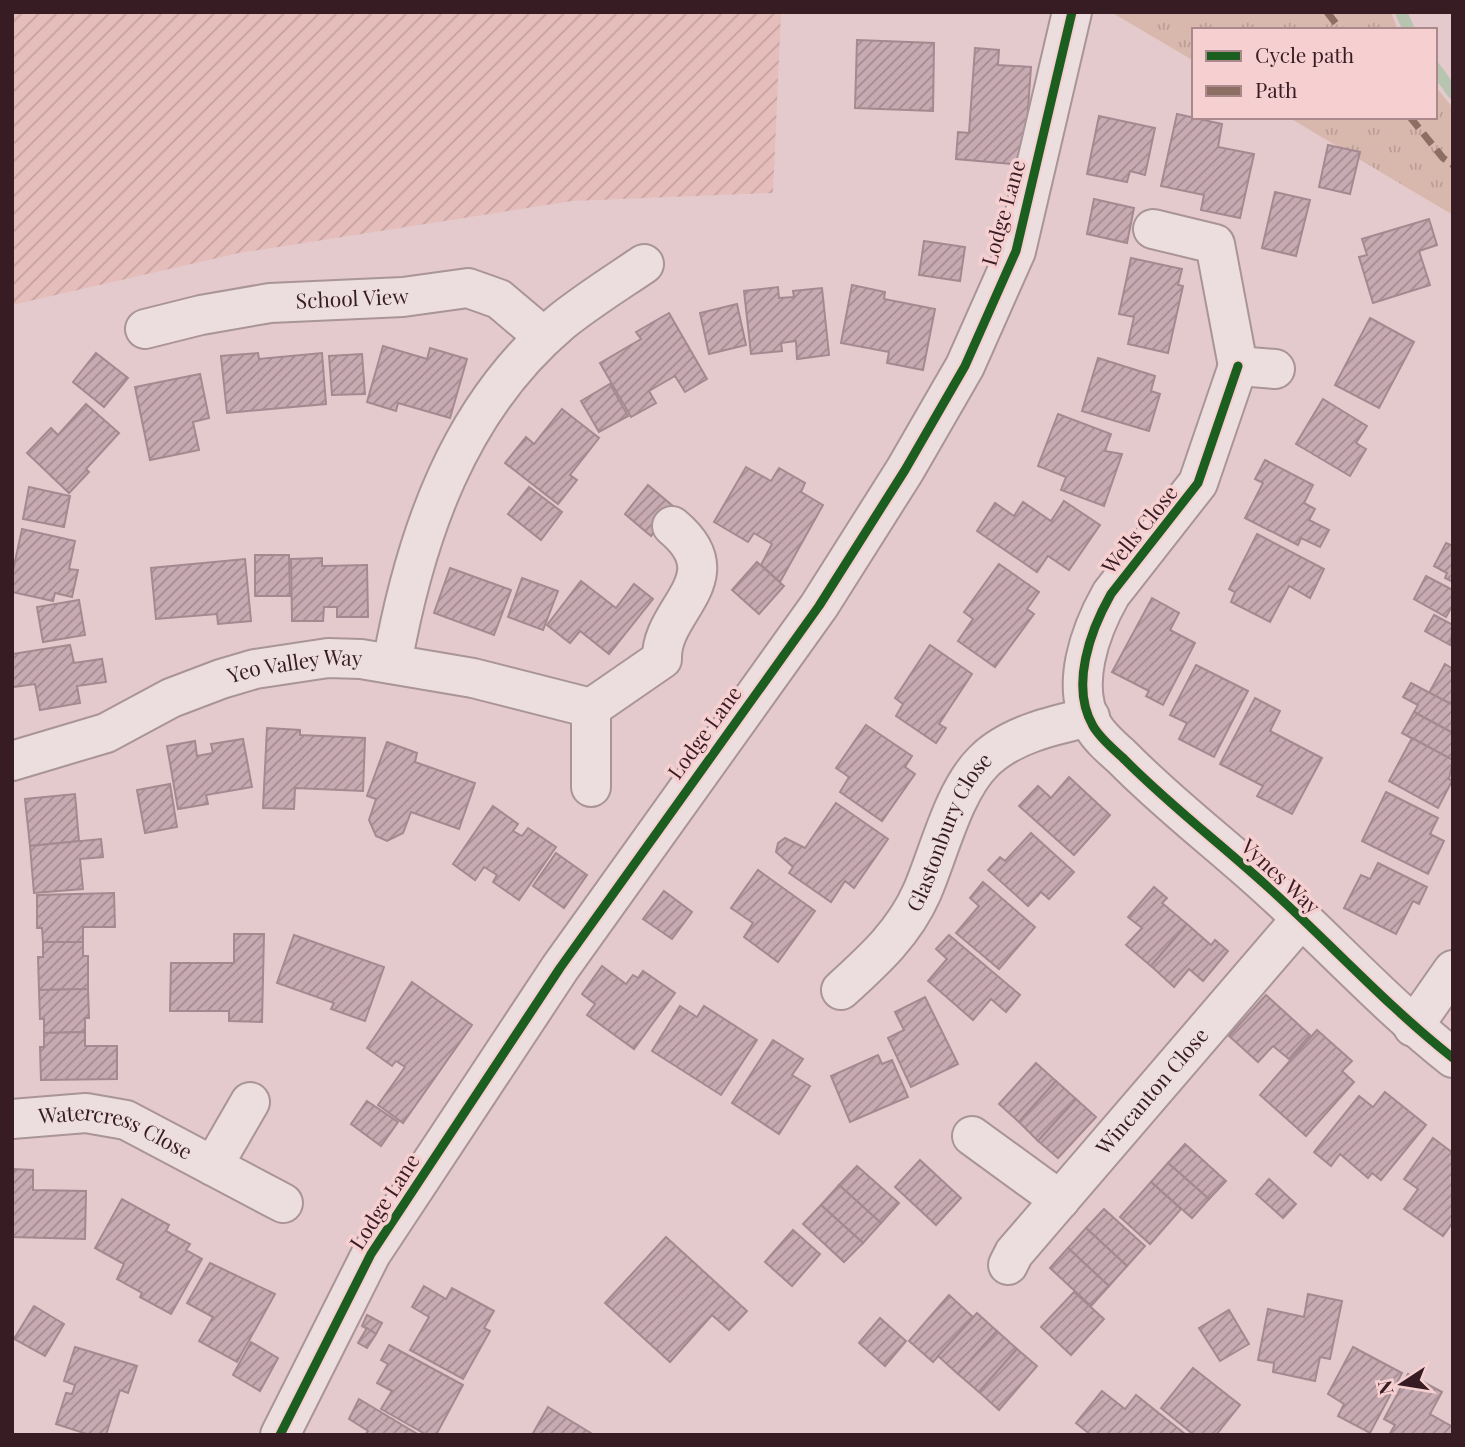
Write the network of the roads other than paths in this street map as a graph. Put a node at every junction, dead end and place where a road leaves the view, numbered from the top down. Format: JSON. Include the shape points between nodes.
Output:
{"nodes":[{"id":1,"x":1072,"y":12,"type":"edge"},
{"id":2,"x":1153,"y":229,"type":"dead end"},
{"id":3,"x":644,"y":264,"type":"dead end"},
{"id":4,"x":145,"y":329,"type":"dead end"},
{"id":5,"x":544,"y":337,"type":"junction"},
{"id":6,"x":1238,"y":366,"type":"junction"},
{"id":7,"x":1275,"y":369,"type":"dead end"},
{"id":8,"x":672,"y":526,"type":"dead end"},
{"id":9,"x":393,"y":664,"type":"junction"},
{"id":10,"x":591,"y":708,"type":"junction"},
{"id":11,"x":1090,"y":717,"type":"junction"},
{"id":12,"x":12,"y":761,"type":"edge"},
{"id":13,"x":591,"y":787,"type":"dead end"},
{"id":14,"x":1300,"y":919,"type":"junction"},
{"id":15,"x":1453,"y":970,"type":"edge"},
{"id":16,"x":841,"y":990,"type":"dead end"},
{"id":17,"x":1413,"y":1027,"type":"junction"},
{"id":18,"x":1453,"y":1058,"type":"edge"},
{"id":19,"x":250,"y":1102,"type":"dead end"},
{"id":20,"x":12,"y":1119,"type":"edge"},
{"id":21,"x":972,"y":1136,"type":"dead end"},
{"id":22,"x":213,"y":1166,"type":"junction"},
{"id":23,"x":1060,"y":1200,"type":"junction"},
{"id":24,"x":283,"y":1203,"type":"dead end"},
{"id":25,"x":1008,"y":1265,"type":"dead end"},
{"id":26,"x":280,"y":1435,"type":"edge"}],
"edges":[{"from":1,"to":26,"type":"street","name":"Lodge Lane","via":[[1016,251],[965,366],[819,606],[560,968],[371,1254]]},
{"from":2,"to":6,"type":"street","name":"Wells Close","via":[[1215,244]]},
{"from":3,"to":5,"type":"street"},
{"from":4,"to":5,"type":"street","name":"School View","via":[[270,303],[478,289],[508,305]]},
{"from":5,"to":9,"type":"street","via":[[485,408],[443,485],[411,569]]},
{"from":6,"to":7,"type":"street"},
{"from":6,"to":11,"type":"street","name":"Wells Close","via":[[1198,483],[1101,611],[1084,679]]},
{"from":8,"to":10,"type":"street","via":[[691,547],[697,574],[692,592],[662,646],[662,659]]},
{"from":9,"to":10,"type":"street","name":"Yeo Valley Way","via":[[473,678]]},
{"from":9,"to":12,"type":"street","name":"Yeo Valley Way","via":[[328,658],[255,669],[182,694],[85,741]]},
{"from":10,"to":13,"type":"street"},
{"from":11,"to":14,"type":"street","name":"Vynes Way","via":[[1095,729],[1140,776]]},
{"from":11,"to":16,"type":"street","name":"Glastonbury Close","via":[[1018,739],[983,762],[964,790],[910,915],[888,948]]},
{"from":14,"to":17,"type":"street","name":"Vynes Way"},
{"from":14,"to":23,"type":"street","name":"Wincanton Close"},
{"from":15,"to":17,"type":"street"},
{"from":17,"to":18,"type":"street","name":"Vynes Way"},
{"from":19,"to":22,"type":"street","name":"Watercress Close"},
{"from":20,"to":22,"type":"street","name":"Watercress Close","via":[[63,1113],[105,1115],[125,1120]]},
{"from":21,"to":23,"type":"street"},
{"from":22,"to":24,"type":"street","name":"Watercress Close"},
{"from":23,"to":25,"type":"street","name":"Wincanton Close"}]}
